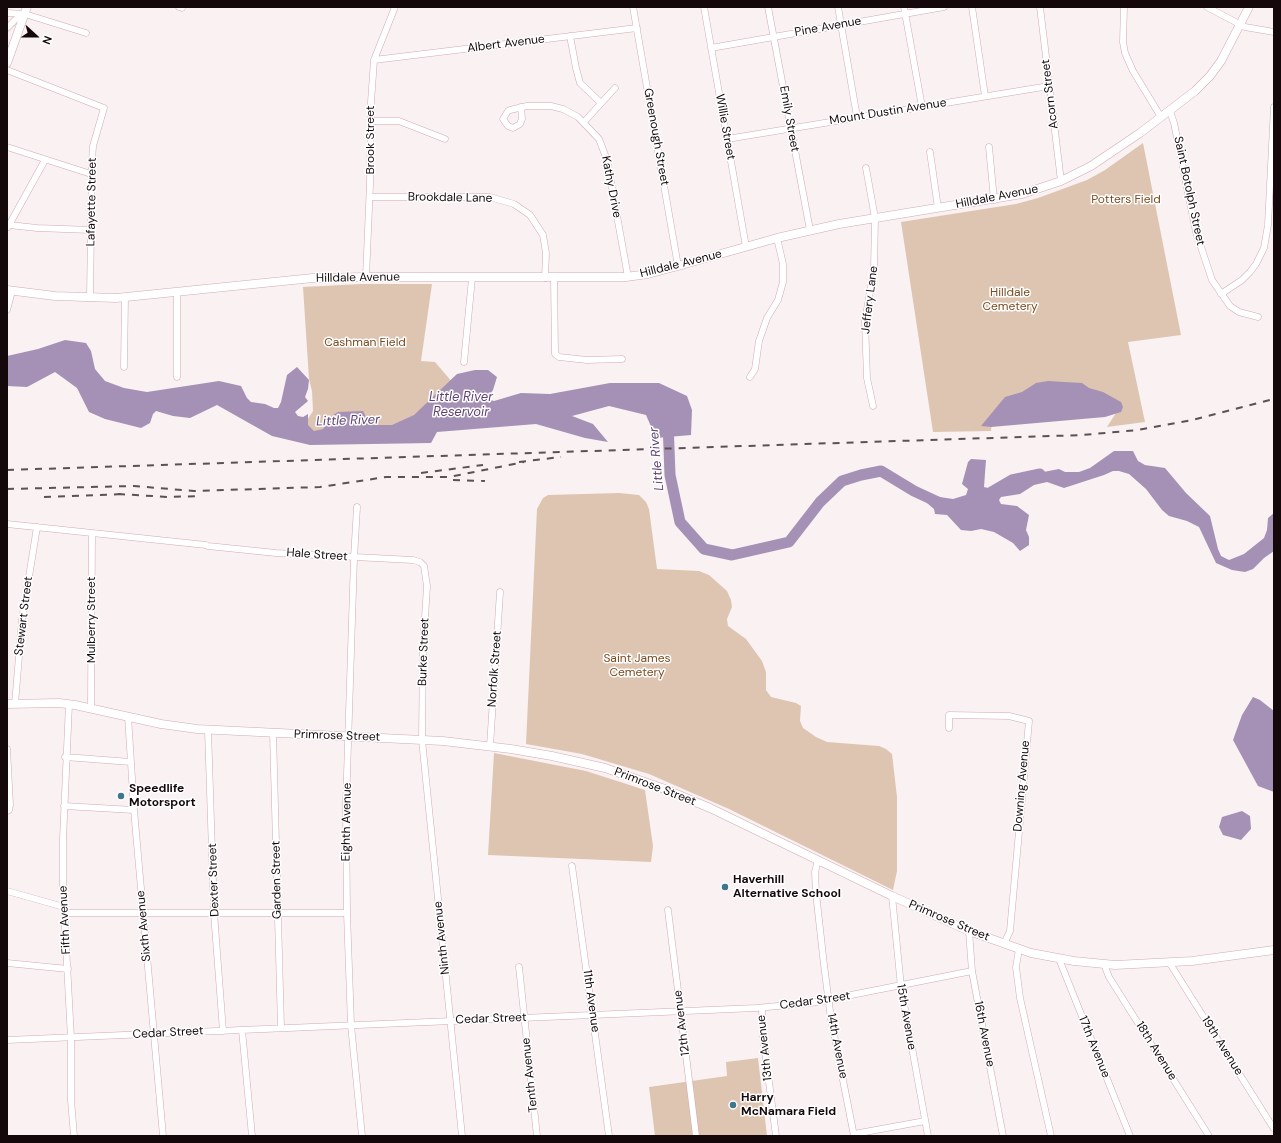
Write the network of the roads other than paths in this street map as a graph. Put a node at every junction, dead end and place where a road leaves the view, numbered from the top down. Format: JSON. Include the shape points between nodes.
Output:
{"nodes":[{"id":1,"x":395,"y":7,"type":"edge"},
{"id":2,"x":633,"y":7,"type":"edge"},
{"id":3,"x":704,"y":7,"type":"edge"},
{"id":4,"x":768,"y":7,"type":"edge"},
{"id":5,"x":838,"y":7,"type":"edge"},
{"id":6,"x":904,"y":7,"type":"edge"},
{"id":7,"x":944,"y":7,"type":"edge"},
{"id":8,"x":972,"y":7,"type":"edge"},
{"id":9,"x":1040,"y":7,"type":"edge"},
{"id":10,"x":1124,"y":7,"type":"edge"},
{"id":11,"x":1207,"y":7,"type":"edge"},
{"id":12,"x":1249,"y":7,"type":"edge"},
{"id":13,"x":26,"y":10,"type":"edge"},
{"id":14,"x":7,"y":13,"type":"edge"},
{"id":15,"x":906,"y":14,"type":"junction"},
{"id":16,"x":1240,"y":24,"type":"junction"},
{"id":17,"x":841,"y":25,"type":"junction"},
{"id":18,"x":7,"y":28,"type":"edge"},
{"id":19,"x":637,"y":28,"type":"junction"},
{"id":20,"x":1274,"y":32,"type":"edge"},
{"id":21,"x":86,"y":33,"type":"dead end"},
{"id":22,"x":570,"y":36,"type":"junction"},
{"id":23,"x":774,"y":37,"type":"junction"},
{"id":24,"x":711,"y":48,"type":"junction"},
{"id":25,"x":374,"y":60,"type":"junction"},
{"id":26,"x":7,"y":63,"type":"edge"},
{"id":27,"x":7,"y":70,"type":"edge"},
{"id":28,"x":1049,"y":86,"type":"junction"},
{"id":29,"x":614,"y":88,"type":"dead end"},
{"id":30,"x":985,"y":96,"type":"junction"},
{"id":31,"x":601,"y":103,"type":"junction"},
{"id":32,"x":521,"y":107,"type":"dead end"},
{"id":33,"x":922,"y":107,"type":"junction"},
{"id":34,"x":1274,"y":107,"type":"edge"},
{"id":35,"x":1170,"y":111,"type":"junction"},
{"id":36,"x":857,"y":117,"type":"junction"},
{"id":37,"x":1161,"y":118,"type":"junction"},
{"id":38,"x":371,"y":121,"type":"junction"},
{"id":39,"x":584,"y":122,"type":"junction"},
{"id":40,"x":791,"y":128,"type":"junction"},
{"id":41,"x":445,"y":139,"type":"dead end"},
{"id":42,"x":727,"y":139,"type":"junction"},
{"id":43,"x":7,"y":147,"type":"edge"},
{"id":44,"x":989,"y":147,"type":"dead end"},
{"id":45,"x":930,"y":152,"type":"dead end"},
{"id":46,"x":45,"y":160,"type":"junction"},
{"id":47,"x":866,"y":168,"type":"dead end"},
{"id":48,"x":91,"y":174,"type":"junction"},
{"id":49,"x":1061,"y":181,"type":"junction"},
{"id":50,"x":370,"y":197,"type":"junction"},
{"id":51,"x":994,"y":200,"type":"junction"},
{"id":52,"x":938,"y":208,"type":"junction"},
{"id":53,"x":875,"y":218,"type":"junction"},
{"id":54,"x":8,"y":226,"type":"edge"},
{"id":55,"x":91,"y":230,"type":"junction"},
{"id":56,"x":810,"y":230,"type":"junction"},
{"id":57,"x":777,"y":238,"type":"junction"},
{"id":58,"x":746,"y":247,"type":"junction"},
{"id":59,"x":678,"y":266,"type":"junction"},
{"id":60,"x":366,"y":277,"type":"junction"},
{"id":61,"x":628,"y":277,"type":"junction"},
{"id":62,"x":472,"y":278,"type":"junction"},
{"id":63,"x":550,"y":278,"type":"junction"},
{"id":64,"x":10,"y":291,"type":"edge"},
{"id":65,"x":177,"y":292,"type":"junction"},
{"id":66,"x":1221,"y":294,"type":"junction"},
{"id":67,"x":90,"y":297,"type":"junction"},
{"id":68,"x":125,"y":297,"type":"junction"},
{"id":69,"x":7,"y":310,"type":"edge"},
{"id":70,"x":1258,"y":317,"type":"dead end"},
{"id":71,"x":622,"y":359,"type":"dead end"},
{"id":72,"x":464,"y":362,"type":"dead end"},
{"id":73,"x":124,"y":367,"type":"dead end"},
{"id":74,"x":177,"y":377,"type":"dead end"},
{"id":75,"x":750,"y":377,"type":"dead end"},
{"id":76,"x":873,"y":406,"type":"dead end"},
{"id":77,"x":357,"y":507,"type":"dead end"},
{"id":78,"x":7,"y":524,"type":"edge"},
{"id":79,"x":37,"y":527,"type":"junction"},
{"id":80,"x":92,"y":534,"type":"junction"},
{"id":81,"x":354,"y":558,"type":"junction"},
{"id":82,"x":424,"y":566,"type":"joint"},
{"id":83,"x":500,"y":592,"type":"dead end"},
{"id":84,"x":11,"y":704,"type":"edge"},
{"id":85,"x":69,"y":704,"type":"junction"},
{"id":86,"x":90,"y":707,"type":"junction"},
{"id":87,"x":128,"y":716,"type":"junction"},
{"id":88,"x":949,"y":728,"type":"dead end"},
{"id":89,"x":208,"y":730,"type":"junction"},
{"id":90,"x":273,"y":733,"type":"junction"},
{"id":91,"x":348,"y":736,"type":"junction"},
{"id":92,"x":422,"y":740,"type":"junction"},
{"id":93,"x":490,"y":746,"type":"junction"},
{"id":94,"x":7,"y":749,"type":"edge"},
{"id":95,"x":66,"y":757,"type":"junction"},
{"id":96,"x":131,"y":762,"type":"junction"},
{"id":97,"x":64,"y":806,"type":"junction"},
{"id":98,"x":134,"y":810,"type":"junction"},
{"id":99,"x":7,"y":811,"type":"edge"},
{"id":100,"x":818,"y":860,"type":"junction"},
{"id":101,"x":572,"y":866,"type":"dead end"},
{"id":102,"x":7,"y":891,"type":"edge"},
{"id":103,"x":892,"y":896,"type":"junction"},
{"id":104,"x":64,"y":910,"type":"junction"},
{"id":105,"x":668,"y":910,"type":"dead end"},
{"id":106,"x":278,"y":912,"type":"junction"},
{"id":107,"x":143,"y":913,"type":"junction"},
{"id":108,"x":214,"y":913,"type":"junction"},
{"id":109,"x":346,"y":913,"type":"junction"},
{"id":110,"x":969,"y":931,"type":"junction"},
{"id":111,"x":1004,"y":944,"type":"junction"},
{"id":112,"x":1018,"y":949,"type":"junction"},
{"id":113,"x":1274,"y":950,"type":"edge"},
{"id":114,"x":1059,"y":959,"type":"junction"},
{"id":115,"x":1169,"y":962,"type":"junction"},
{"id":116,"x":7,"y":963,"type":"edge"},
{"id":117,"x":1104,"y":964,"type":"junction"},
{"id":118,"x":519,"y":967,"type":"dead end"},
{"id":119,"x":68,"y":970,"type":"junction"},
{"id":120,"x":972,"y":971,"type":"junction"},
{"id":121,"x":900,"y":985,"type":"junction"},
{"id":122,"x":829,"y":1000,"type":"junction"},
{"id":123,"x":762,"y":1008,"type":"junction"},
{"id":124,"x":681,"y":1012,"type":"junction"},
{"id":125,"x":593,"y":1015,"type":"junction"},
{"id":126,"x":524,"y":1018,"type":"junction"},
{"id":127,"x":450,"y":1020,"type":"junction"},
{"id":128,"x":350,"y":1025,"type":"junction"},
{"id":129,"x":281,"y":1028,"type":"junction"},
{"id":130,"x":242,"y":1030,"type":"junction"},
{"id":131,"x":223,"y":1031,"type":"junction"},
{"id":132,"x":153,"y":1034,"type":"junction"},
{"id":133,"x":71,"y":1038,"type":"junction"},
{"id":134,"x":7,"y":1040,"type":"edge"},
{"id":135,"x":925,"y":1120,"type":"junction"},
{"id":136,"x":1274,"y":1129,"type":"edge"},
{"id":137,"x":854,"y":1135,"type":"edge"},
{"id":138,"x":74,"y":1136,"type":"edge"},
{"id":139,"x":163,"y":1136,"type":"edge"},
{"id":140,"x":252,"y":1136,"type":"edge"},
{"id":141,"x":362,"y":1136,"type":"edge"},
{"id":142,"x":462,"y":1136,"type":"edge"},
{"id":143,"x":537,"y":1136,"type":"edge"},
{"id":144,"x":609,"y":1136,"type":"edge"},
{"id":145,"x":696,"y":1136,"type":"edge"},
{"id":146,"x":776,"y":1136,"type":"edge"},
{"id":147,"x":928,"y":1136,"type":"edge"},
{"id":148,"x":1004,"y":1136,"type":"edge"},
{"id":149,"x":1051,"y":1136,"type":"edge"},
{"id":150,"x":1130,"y":1136,"type":"edge"},
{"id":151,"x":1209,"y":1136,"type":"edge"}],
"edges":[{"from":1,"to":25,"type":"street","name":"Brook Street"},
{"from":2,"to":19,"type":"street","name":"Greenough Street"},
{"from":3,"to":24,"type":"street","name":"Willie Street"},
{"from":4,"to":23,"type":"street","name":"Emily Street"},
{"from":5,"to":17,"type":"street"},
{"from":6,"to":15,"type":"street"},
{"from":7,"to":15,"type":"street","name":"Pine Avenue"},
{"from":8,"to":30,"type":"street"},
{"from":9,"to":28,"type":"street","name":"Acorn Street"},
{"from":10,"to":37,"type":"street","via":[[1125,53]]},
{"from":11,"to":16,"type":"street"},
{"from":12,"to":16,"type":"main road","name":"Hilldale Avenue"},
{"from":13,"to":14,"type":"street"},
{"from":13,"to":18,"type":"street"},
{"from":13,"to":21,"type":"street"},
{"from":13,"to":26,"type":"main road"},
{"from":15,"to":17,"type":"street","name":"Pine Avenue"},
{"from":15,"to":33,"type":"street"},
{"from":16,"to":20,"type":"street","via":[[1252,29]]},
{"from":16,"to":35,"type":"main road","name":"Hilldale Avenue","via":[[1216,70]]},
{"from":17,"to":23,"type":"street","name":"Pine Avenue"},
{"from":17,"to":36,"type":"street"},
{"from":19,"to":22,"type":"street","name":"Albert Avenue"},
{"from":19,"to":59,"type":"street","name":"Greenough Street"},
{"from":22,"to":25,"type":"street","name":"Albert Avenue"},
{"from":22,"to":31,"type":"street","via":[[580,83]]},
{"from":23,"to":24,"type":"street","name":"Pine Avenue"},
{"from":23,"to":40,"type":"street","name":"Emily Street"},
{"from":24,"to":42,"type":"street","name":"Willie Street"},
{"from":25,"to":38,"type":"street","name":"Brook Street"},
{"from":27,"to":48,"type":"street","name":"Lafayette Street","via":[[104,108],[93,146]]},
{"from":28,"to":30,"type":"street","name":"Mount Dustin Avenue"},
{"from":28,"to":49,"type":"street","name":"Acorn Street"},
{"from":29,"to":31,"type":"street"},
{"from":30,"to":33,"type":"street","name":"Mount Dustin Avenue"},
{"from":31,"to":39,"type":"street"},
{"from":32,"to":39,"type":"street","name":"Kathy Drive","via":[[557,108]]},
{"from":33,"to":36,"type":"street","name":"Mount Dustin Avenue"},
{"from":34,"to":66,"type":"street","via":[[1264,248],[1250,272]]},
{"from":35,"to":37,"type":"main road","name":"Hilldale Avenue"},
{"from":35,"to":66,"type":"street","name":"Saint Botolph Street","via":[[1196,232],[1212,280]]},
{"from":36,"to":40,"type":"street","name":"Mount Dustin Avenue"},
{"from":37,"to":49,"type":"main road","name":"Hilldale Avenue","via":[[1091,166]]},
{"from":38,"to":41,"type":"street","via":[[399,121]]},
{"from":38,"to":50,"type":"street","name":"Brook Street"},
{"from":39,"to":61,"type":"street","name":"Kathy Drive","via":[[599,138],[605,153]]},
{"from":40,"to":42,"type":"street","name":"Mount Dustin Avenue"},
{"from":40,"to":56,"type":"street","name":"Emily Street"},
{"from":42,"to":58,"type":"street","name":"Willie Street"},
{"from":43,"to":46,"type":"street"},
{"from":44,"to":51,"type":"street"},
{"from":45,"to":52,"type":"street"},
{"from":46,"to":48,"type":"street"},
{"from":46,"to":54,"type":"street"},
{"from":47,"to":53,"type":"street","name":"Jeffery Lane"},
{"from":48,"to":55,"type":"street","name":"Lafayette Street"},
{"from":49,"to":51,"type":"main road","name":"Hilldale Avenue"},
{"from":50,"to":60,"type":"street","name":"Brook Street"},
{"from":50,"to":63,"type":"street","name":"Brookdale Lane","via":[[490,197],[514,204],[530,215],[543,235]]},
{"from":51,"to":52,"type":"main road","name":"Hilldale Avenue"},
{"from":52,"to":53,"type":"main road","name":"Hilldale Avenue"},
{"from":53,"to":56,"type":"main road","name":"Hilldale Avenue"},
{"from":53,"to":76,"type":"street","name":"Jeffery Lane","via":[[874,269],[865,321],[867,378]]},
{"from":54,"to":55,"type":"street"},
{"from":55,"to":67,"type":"street","name":"Lafayette Street"},
{"from":56,"to":57,"type":"main road","name":"Hilldale Avenue"},
{"from":57,"to":58,"type":"main road","name":"Hilldale Avenue"},
{"from":57,"to":75,"type":"street","via":[[783,264],[783,282],[778,300],[767,318],[759,341],[755,369]]},
{"from":58,"to":59,"type":"main road","name":"Hilldale Avenue"},
{"from":59,"to":61,"type":"main road","name":"Hilldale Avenue"},
{"from":60,"to":62,"type":"main road","name":"Hilldale Avenue"},
{"from":60,"to":65,"type":"main road","name":"Hilldale Avenue","via":[[292,280]]},
{"from":61,"to":63,"type":"main road","name":"Hilldale Avenue"},
{"from":62,"to":63,"type":"main road","name":"Hilldale Avenue"},
{"from":62,"to":72,"type":"street"},
{"from":63,"to":71,"type":"street","name":"Brookdale Lane","via":[[555,354],[559,357],[587,360]]},
{"from":64,"to":67,"type":"main road","name":"Hilldale Avenue","via":[[36,295]]},
{"from":64,"to":69,"type":"street"},
{"from":65,"to":68,"type":"main road","name":"Hilldale Avenue"},
{"from":65,"to":74,"type":"street"},
{"from":66,"to":70,"type":"street","name":"Saint Botolph Street","via":[[1235,309]]},
{"from":67,"to":68,"type":"main road","name":"Hilldale Avenue"},
{"from":68,"to":73,"type":"street"},
{"from":77,"to":81,"type":"street","name":"Eighth Avenue"},
{"from":78,"to":79,"type":"street","name":"Hale Street"},
{"from":79,"to":80,"type":"street","name":"Hale Street"},
{"from":79,"to":84,"type":"street","name":"Stewart Street"},
{"from":80,"to":81,"type":"street","name":"Hale Street"},
{"from":80,"to":86,"type":"street","name":"Mulberry Street"},
{"from":81,"to":82,"type":"street","name":"Hale Street","via":[[413,560]]},
{"from":81,"to":91,"type":"street","name":"Eighth Avenue"},
{"from":82,"to":92,"type":"street","name":"Burke Street","via":[[427,586]]},
{"from":83,"to":93,"type":"street","name":"Norfolk Street"},
{"from":84,"to":85,"type":"main road","name":"Primrose Street"},
{"from":85,"to":86,"type":"main road","name":"Primrose Street"},
{"from":85,"to":95,"type":"street","name":"Fifth Avenue"},
{"from":86,"to":87,"type":"main road","name":"Primrose Street"},
{"from":87,"to":89,"type":"main road","name":"Primrose Street","via":[[176,727]]},
{"from":87,"to":96,"type":"street","name":"Sixth Avenue"},
{"from":88,"to":111,"type":"street","name":"Downing Avenue","via":[[949,715],[1009,716],[1029,721],[1010,931]]},
{"from":89,"to":90,"type":"main road","name":"Primrose Street"},
{"from":89,"to":108,"type":"street","name":"Dexter Street"},
{"from":90,"to":91,"type":"main road","name":"Primrose Street"},
{"from":90,"to":106,"type":"street","name":"Garden Street"},
{"from":91,"to":92,"type":"main road","name":"Primrose Street"},
{"from":91,"to":109,"type":"street","name":"Eighth Avenue"},
{"from":92,"to":93,"type":"main road","name":"Primrose Street"},
{"from":92,"to":127,"type":"street","name":"Ninth Avenue"},
{"from":93,"to":100,"type":"main road","name":"Primrose Street","via":[[590,764],[651,783],[710,808]]},
{"from":94,"to":99,"type":"street","via":[[10,805]]},
{"from":95,"to":96,"type":"street"},
{"from":95,"to":97,"type":"street","name":"Fifth Avenue"},
{"from":96,"to":98,"type":"street","name":"Sixth Avenue"},
{"from":97,"to":98,"type":"street"},
{"from":97,"to":104,"type":"street","name":"Fifth Avenue"},
{"from":98,"to":107,"type":"street","name":"Sixth Avenue"},
{"from":100,"to":103,"type":"main road","name":"Primrose Street"},
{"from":100,"to":122,"type":"street","name":"14th Avenue","via":[[815,872],[816,893]]},
{"from":101,"to":125,"type":"street","name":"11th Avenue"},
{"from":102,"to":104,"type":"street"},
{"from":103,"to":110,"type":"main road","name":"Primrose Street"},
{"from":103,"to":121,"type":"street","name":"15th Avenue"},
{"from":104,"to":107,"type":"street"},
{"from":104,"to":119,"type":"street","name":"Fifth Avenue"},
{"from":105,"to":124,"type":"street","name":"12th Avenue"},
{"from":106,"to":108,"type":"street"},
{"from":106,"to":109,"type":"street"},
{"from":106,"to":129,"type":"street","name":"Garden Street"},
{"from":107,"to":108,"type":"street"},
{"from":107,"to":132,"type":"street","name":"Sixth Avenue"},
{"from":108,"to":131,"type":"street","name":"Dexter Street"},
{"from":109,"to":128,"type":"street","name":"Eighth Avenue"},
{"from":110,"to":111,"type":"main road","name":"Primrose Street"},
{"from":110,"to":120,"type":"street","name":"16th Avenue"},
{"from":111,"to":112,"type":"main road","name":"Primrose Street"},
{"from":112,"to":114,"type":"main road","name":"Primrose Street"},
{"from":112,"to":149,"type":"street","via":[[1016,967],[1020,998]]},
{"from":113,"to":115,"type":"main road","name":"Primrose Street"},
{"from":114,"to":117,"type":"main road","name":"Primrose Street"},
{"from":114,"to":150,"type":"street","name":"17th Avenue"},
{"from":115,"to":117,"type":"main road","name":"Primrose Street"},
{"from":115,"to":136,"type":"street","name":"19th Avenue"},
{"from":116,"to":119,"type":"street"},
{"from":117,"to":151,"type":"street","name":"18th Avenue","via":[[1109,977]]},
{"from":118,"to":126,"type":"street","name":"Tenth Avenue"},
{"from":119,"to":133,"type":"street","name":"Fifth Avenue"},
{"from":120,"to":121,"type":"street","name":"Cedar Street"},
{"from":120,"to":148,"type":"street","name":"16th Avenue"},
{"from":121,"to":122,"type":"street","name":"Cedar Street"},
{"from":121,"to":135,"type":"street","name":"15th Avenue"},
{"from":122,"to":123,"type":"street","name":"Cedar Street"},
{"from":122,"to":137,"type":"street","name":"14th Avenue"},
{"from":123,"to":124,"type":"street","name":"Cedar Street"},
{"from":123,"to":146,"type":"street","name":"13th Avenue","via":[[763,1036]]},
{"from":124,"to":125,"type":"street","name":"Cedar Street"},
{"from":124,"to":145,"type":"street","name":"12th Avenue"},
{"from":125,"to":126,"type":"street","name":"Cedar Street"},
{"from":125,"to":144,"type":"street","name":"11th Avenue"},
{"from":126,"to":127,"type":"street","name":"Cedar Street"},
{"from":126,"to":143,"type":"street","name":"Tenth Avenue"},
{"from":127,"to":128,"type":"street","name":"Cedar Street"},
{"from":127,"to":142,"type":"street","name":"Ninth Avenue"},
{"from":128,"to":129,"type":"street","name":"Cedar Street"},
{"from":128,"to":141,"type":"street","name":"Eighth Avenue"},
{"from":129,"to":130,"type":"street","name":"Cedar Street"},
{"from":130,"to":131,"type":"street","name":"Cedar Street"},
{"from":130,"to":140,"type":"street"},
{"from":131,"to":132,"type":"street","name":"Cedar Street"},
{"from":132,"to":133,"type":"street","name":"Cedar Street"},
{"from":132,"to":139,"type":"street","name":"Sixth Avenue"},
{"from":133,"to":134,"type":"street","name":"Cedar Street"},
{"from":133,"to":138,"type":"street","name":"Fifth Avenue"},
{"from":135,"to":137,"type":"street"},
{"from":135,"to":147,"type":"street","name":"15th Avenue"}]}
